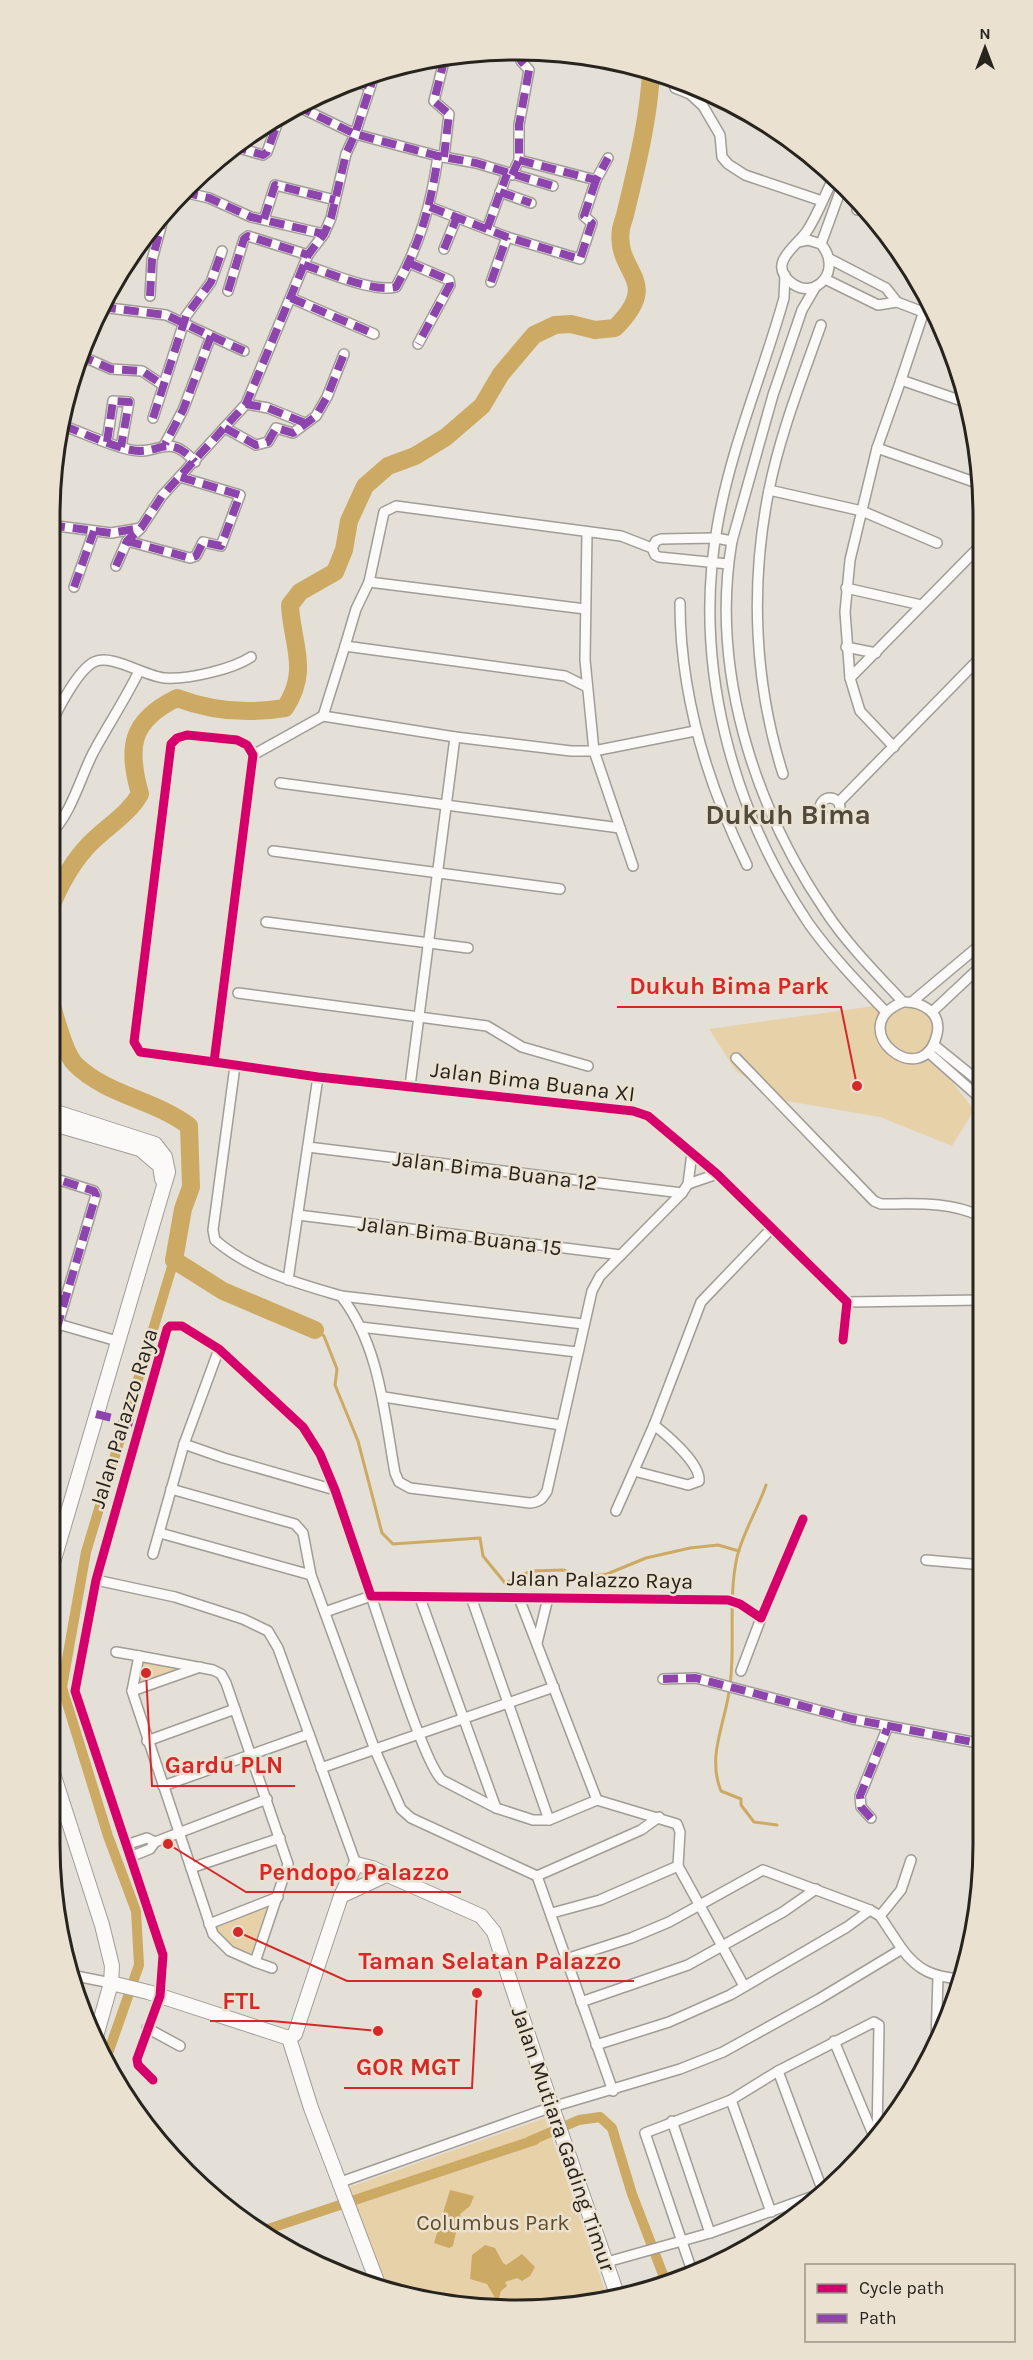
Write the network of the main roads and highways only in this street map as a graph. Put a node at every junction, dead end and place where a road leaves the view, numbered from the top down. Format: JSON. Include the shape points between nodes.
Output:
{"nodes":[{"id":1,"x":60,"y":1113,"type":"edge"},
{"id":2,"x":60,"y":1127,"type":"edge"},
{"id":3,"x":162,"y":1187,"type":"junction"},
{"id":4,"x":60,"y":1538,"type":"edge"},
{"id":5,"x":60,"y":1795,"type":"edge"},
{"id":6,"x":386,"y":1875,"type":"junction"},
{"id":7,"x":341,"y":1896,"type":"junction"},
{"id":8,"x":115,"y":1984,"type":"junction"},
{"id":9,"x":99,"y":2028,"type":"edge"},
{"id":10,"x":289,"y":2038,"type":"junction"},
{"id":11,"x":375,"y":2278,"type":"edge"},
{"id":12,"x":615,"y":2289,"type":"edge"}],
"edges":[{"from":1,"to":3,"type":"main road","via":[[155,1144],[167,1162]]},
{"from":2,"to":3,"type":"main road","via":[[140,1149],[160,1166]]},
{"from":3,"to":4,"type":"main road"},
{"from":5,"to":8,"type":"main road","via":[[102,1924]]},
{"from":6,"to":7,"type":"main road"},
{"from":6,"to":7,"type":"main road","name":"Jalan Mutiara Gading Timur","via":[[356,1864]]},
{"from":6,"to":12,"type":"main road","name":"Jalan Mutiara Gading Timur","via":[[482,1916],[494,1932]]},
{"from":7,"to":10,"type":"main road","via":[[295,2034]]},
{"from":8,"to":9,"type":"main road"},
{"from":8,"to":10,"type":"main road"},
{"from":10,"to":11,"type":"main road"}]}
